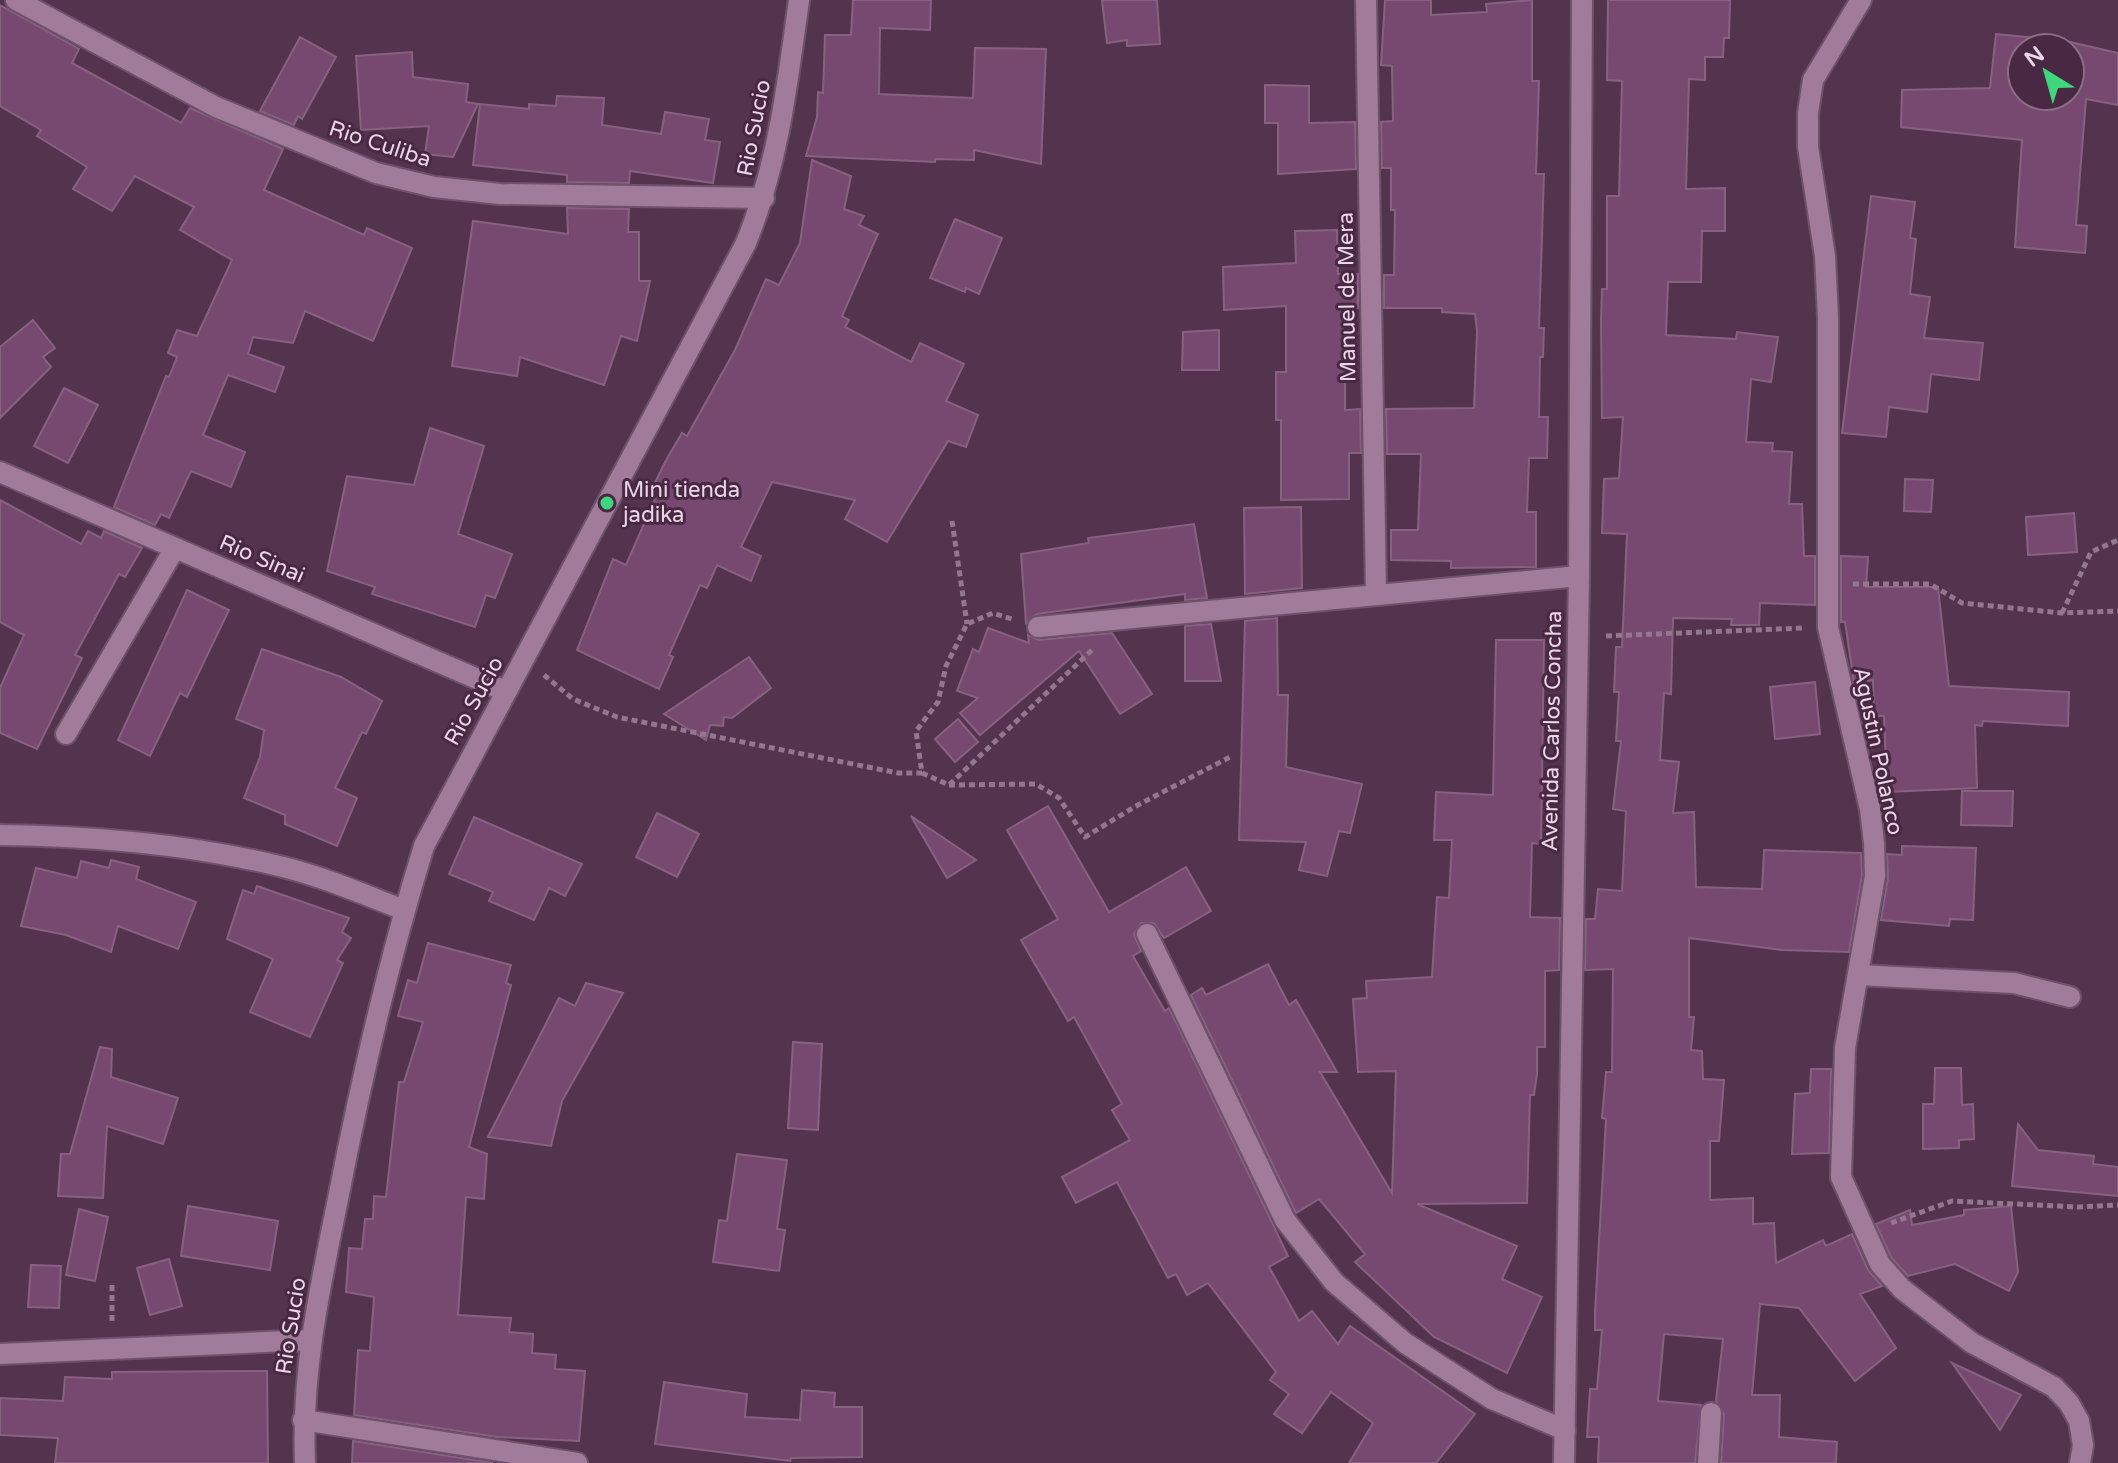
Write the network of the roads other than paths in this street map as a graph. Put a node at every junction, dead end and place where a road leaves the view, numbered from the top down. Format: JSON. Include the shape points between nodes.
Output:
{"nodes":[{"id":1,"x":16,"y":0,"type":"edge"},
{"id":2,"x":799,"y":0,"type":"edge"},
{"id":3,"x":1366,"y":0,"type":"edge"},
{"id":4,"x":1582,"y":0,"type":"edge"},
{"id":5,"x":1861,"y":0,"type":"edge"},
{"id":6,"x":764,"y":198,"type":"junction"},
{"id":7,"x":0,"y":472,"type":"edge"},
{"id":8,"x":175,"y":548,"type":"junction"},
{"id":9,"x":1579,"y":576,"type":"junction"},
{"id":10,"x":1376,"y":593,"type":"junction"},
{"id":11,"x":1038,"y":627,"type":"road end"},
{"id":12,"x":505,"y":691,"type":"junction"},
{"id":13,"x":66,"y":734,"type":"dead end"},
{"id":14,"x":0,"y":835,"type":"edge"},
{"id":15,"x":404,"y":910,"type":"junction"},
{"id":16,"x":1147,"y":934,"type":"dead end"},
{"id":17,"x":1858,"y":975,"type":"junction"},
{"id":18,"x":2070,"y":997,"type":"dead end"},
{"id":19,"x":310,"y":1340,"type":"junction"},
{"id":20,"x":0,"y":1354,"type":"edge"},
{"id":21,"x":1711,"y":1413,"type":"dead end"},
{"id":22,"x":303,"y":1420,"type":"junction"},
{"id":23,"x":1565,"y":1430,"type":"junction"},
{"id":24,"x":305,"y":1463,"type":"edge"},
{"id":25,"x":577,"y":1463,"type":"edge"},
{"id":26,"x":1564,"y":1463,"type":"edge"},
{"id":27,"x":1708,"y":1463,"type":"edge"},
{"id":28,"x":2080,"y":1463,"type":"edge"}],
"edges":[{"from":1,"to":6,"type":"street","name":"Rio Culiba","via":[[216,107],[376,173],[434,187],[500,194]]},
{"from":2,"to":6,"type":"street","name":"Rio Sucio","via":[[778,147]]},
{"from":3,"to":10,"type":"street","name":"Manuel de Mera"},
{"from":4,"to":9,"type":"street","name":"Avenida Carlos Concha"},
{"from":5,"to":17,"type":"street","name":"Agustin Polanco","via":[[1813,80],[1808,113],[1828,318],[1828,627],[1874,843],[1875,876]]},
{"from":6,"to":12,"type":"street","name":"Rio Sucio","via":[[746,243]]},
{"from":7,"to":8,"type":"street","name":"Rio Sinai"},
{"from":8,"to":12,"type":"street","name":"Rio Sinai"},
{"from":8,"to":13,"type":"street"},
{"from":9,"to":10,"type":"street"},
{"from":9,"to":23,"type":"street","name":"Avenida Carlos Concha"},
{"from":10,"to":11,"type":"street"},
{"from":12,"to":15,"type":"street","name":"Rio Sucio","via":[[424,846]]},
{"from":14,"to":15,"type":"street","via":[[186,846],[287,868]]},
{"from":15,"to":19,"type":"street","name":"Rio Sucio","via":[[359,1093]]},
{"from":16,"to":23,"type":"street","via":[[1285,1220],[1334,1282],[1405,1343],[1492,1399]]},
{"from":17,"to":18,"type":"street","via":[[2014,983]]},
{"from":17,"to":28,"type":"street","name":"Agustin Polanco","via":[[1845,1048],[1841,1177],[1865,1235],[1880,1264],[1902,1289],[1972,1343],[2054,1387],[2079,1421]]},
{"from":19,"to":20,"type":"street"},
{"from":19,"to":22,"type":"street","name":"Rio Sucio"},
{"from":21,"to":27,"type":"street"},
{"from":22,"to":24,"type":"street","name":"Rio Sucio"},
{"from":22,"to":25,"type":"street"},
{"from":23,"to":26,"type":"street","name":"Avenida Carlos Concha"}]}
